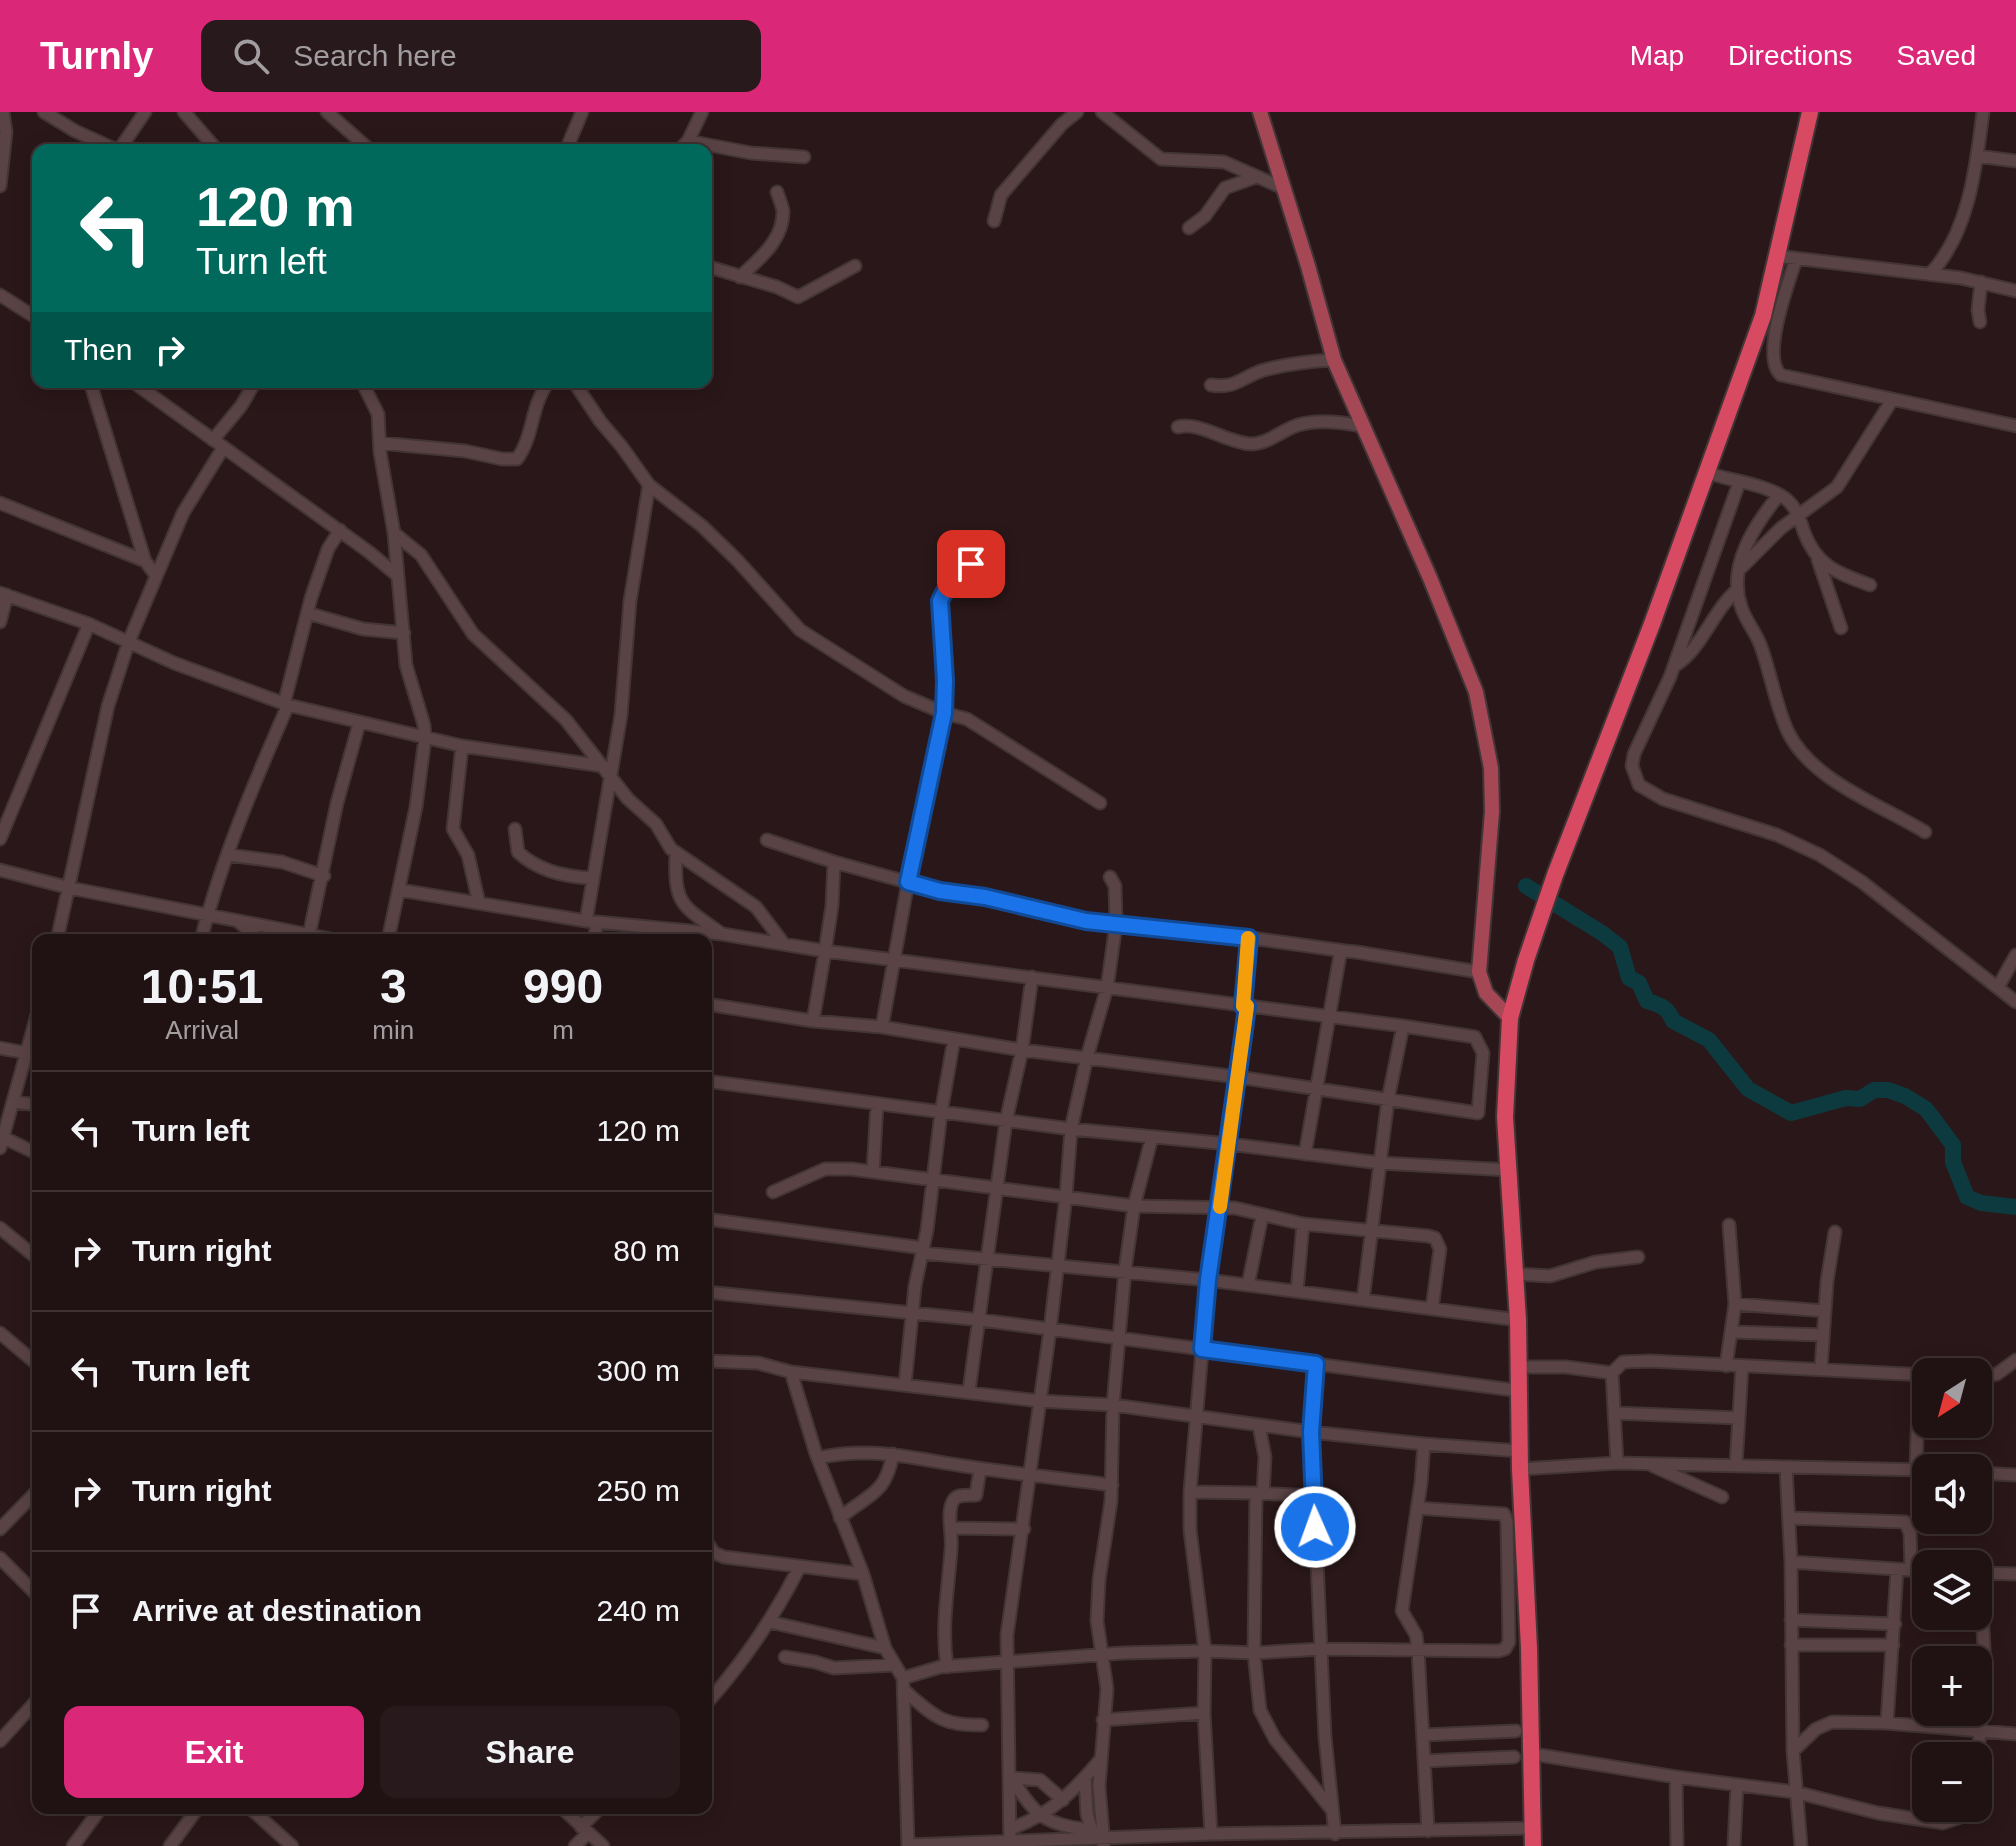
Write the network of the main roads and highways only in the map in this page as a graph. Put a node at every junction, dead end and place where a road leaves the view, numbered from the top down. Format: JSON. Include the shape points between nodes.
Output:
{"nodes":[{"id":1,"x":1260,"y":112,"type":"edge"},
{"id":2,"x":1810,"y":112,"type":"edge"},
{"id":3,"x":1510,"y":1018,"type":"junction"},
{"id":4,"x":1533,"y":1846,"type":"edge"}],
"edges":[{"from":1,"to":3,"type":"main road","via":[[1334,360],[1465,661],[1484,727],[1492,812],[1479,972],[1486,993]]},
{"from":2,"to":3,"type":"highway","via":[[1763,316],[1555,875]]},
{"from":3,"to":4,"type":"highway","via":[[1505,1117],[1521,1391]]}]}
